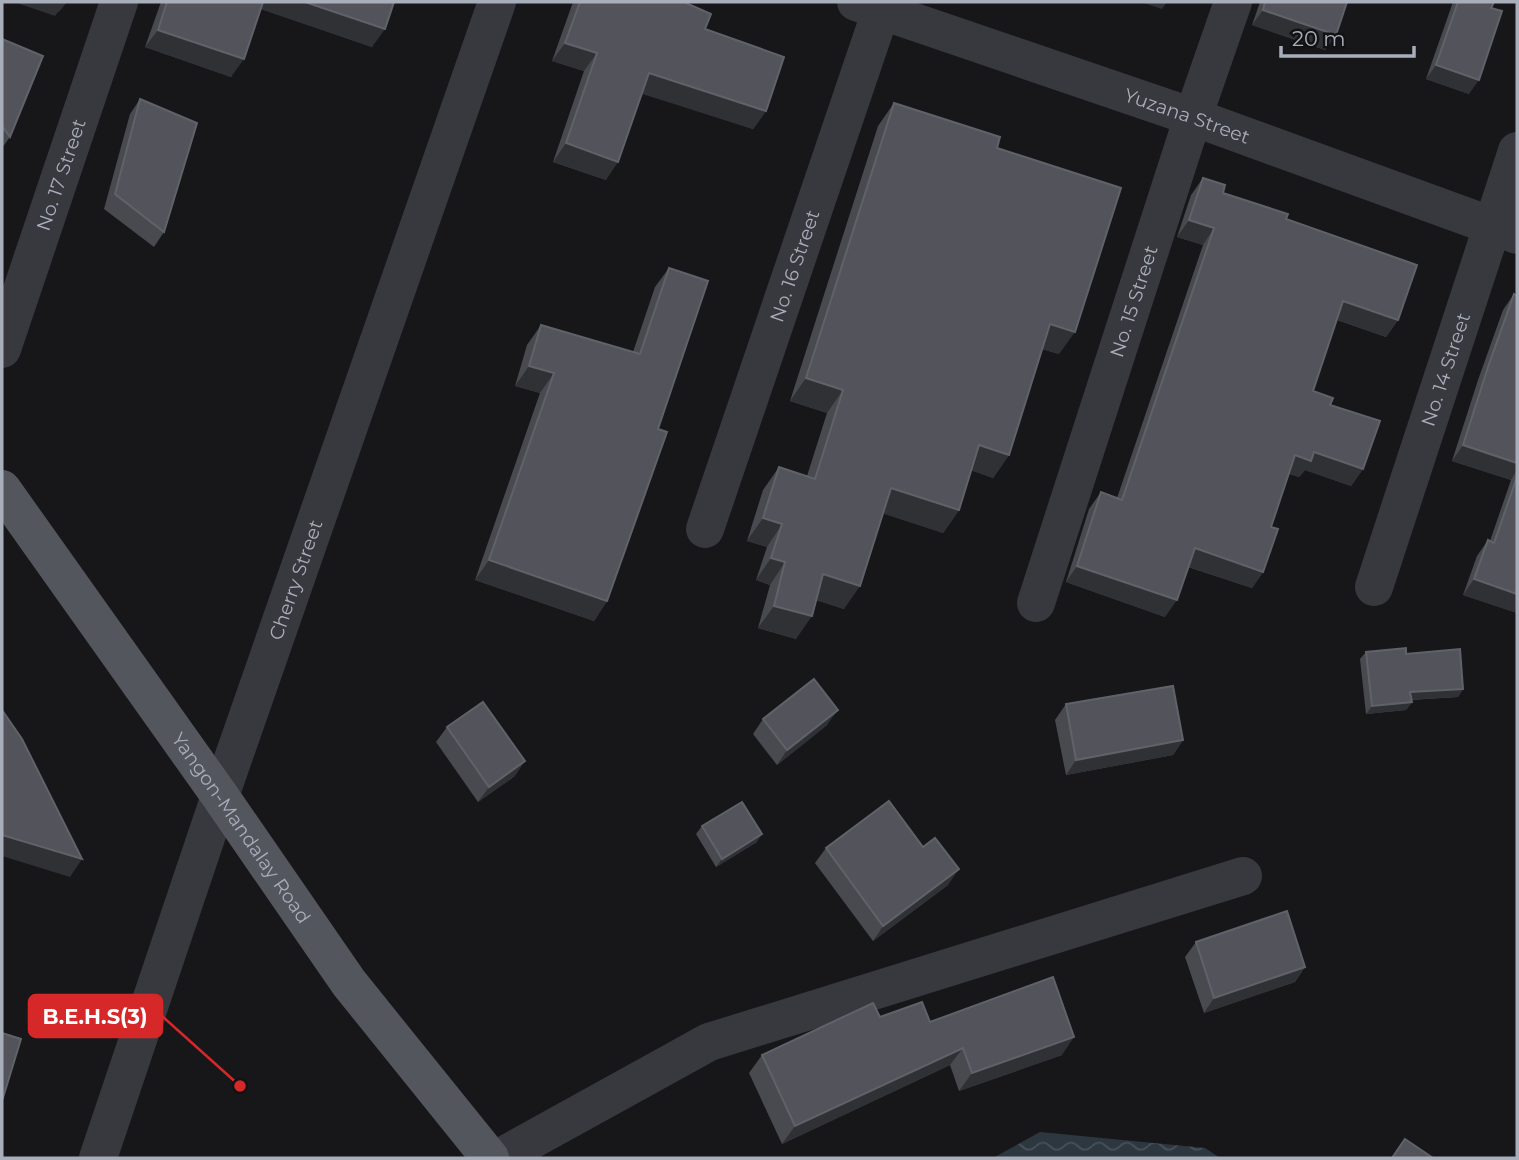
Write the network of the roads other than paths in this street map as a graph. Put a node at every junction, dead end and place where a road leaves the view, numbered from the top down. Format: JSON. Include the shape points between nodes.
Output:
{"nodes":[{"id":1,"x":119,"y":2,"type":"edge"},
{"id":2,"x":497,"y":2,"type":"edge"},
{"id":3,"x":1233,"y":2,"type":"edge"},
{"id":4,"x":873,"y":5,"type":"edge"},
{"id":5,"x":1193,"y":117,"type":"junction"},
{"id":6,"x":1517,"y":151,"type":"edge"},
{"id":7,"x":1505,"y":231,"type":"edge"},
{"id":8,"x":2,"y":349,"type":"edge"},
{"id":9,"x":2,"y":489,"type":"edge"},
{"id":10,"x":705,"y":529,"type":"dead end"},
{"id":11,"x":1374,"y":587,"type":"dead end"},
{"id":12,"x":1036,"y":603,"type":"dead end"},
{"id":13,"x":220,"y":796,"type":"junction"},
{"id":14,"x":1243,"y":876,"type":"dead end"},
{"id":15,"x":98,"y":1158,"type":"edge"},
{"id":16,"x":490,"y":1158,"type":"edge"},
{"id":17,"x":499,"y":1158,"type":"edge"}],
"edges":[{"from":1,"to":8,"type":"street","name":"No. 17 Street"},
{"from":2,"to":13,"type":"street","name":"Cherry Street"},
{"from":3,"to":5,"type":"street","name":"No. 15 Street"},
{"from":4,"to":5,"type":"street","name":"Yuzana Street"},
{"from":4,"to":10,"type":"street","name":"No. 16 Street"},
{"from":5,"to":7,"type":"street","name":"Yuzana Street"},
{"from":5,"to":12,"type":"street","name":"No. 15 Street"},
{"from":6,"to":7,"type":"street","name":"No. 14 Street"},
{"from":7,"to":11,"type":"street","name":"No. 14 Street"},
{"from":9,"to":13,"type":"main road","name":"Yangon-Mandalay Road"},
{"from":13,"to":15,"type":"street","name":"Cherry Street"},
{"from":13,"to":16,"type":"main road","name":"Yangon-Mandalay Road","via":[[349,983]]},
{"from":14,"to":17,"type":"street","via":[[709,1042]]}]}
